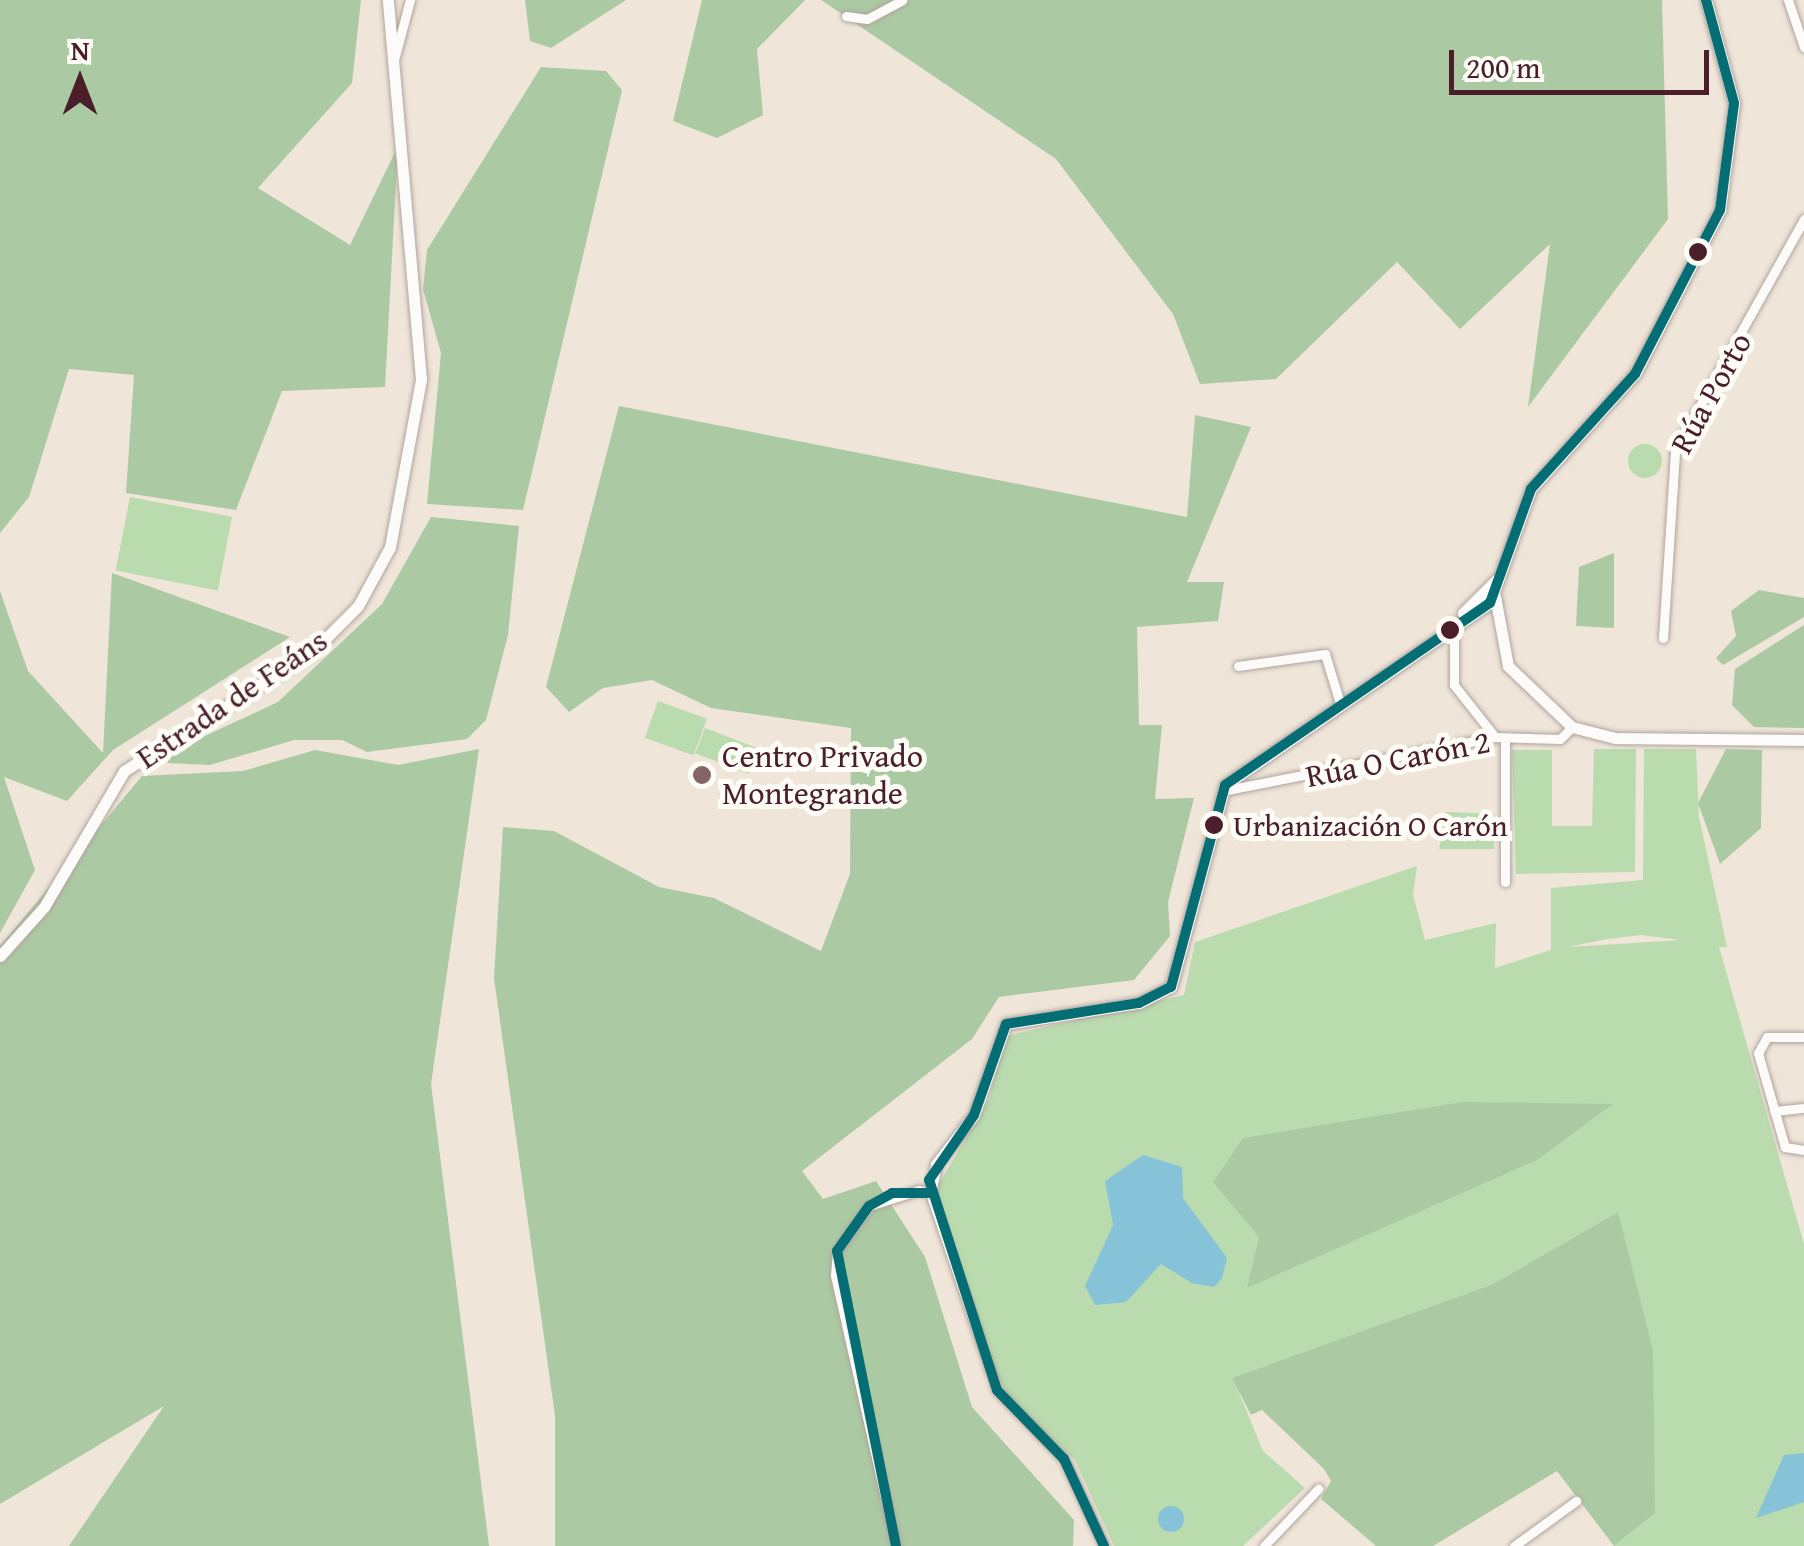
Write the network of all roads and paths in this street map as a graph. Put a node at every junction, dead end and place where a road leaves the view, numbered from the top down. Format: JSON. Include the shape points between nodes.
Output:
{"nodes":[{"id":1,"x":388,"y":0,"type":"edge"},
{"id":2,"x":410,"y":0,"type":"edge"},
{"id":3,"x":902,"y":0,"type":"edge"},
{"id":4,"x":1706,"y":0,"type":"edge"},
{"id":5,"x":1788,"y":0,"type":"edge"},
{"id":6,"x":846,"y":16,"type":"dead end"},
{"id":7,"x":1804,"y":47,"type":"edge"},
{"id":8,"x":394,"y":60,"type":"junction"},
{"id":9,"x":1804,"y":219,"type":"edge"},
{"id":10,"x":1499,"y":577,"type":"junction"},
{"id":11,"x":1473,"y":603,"type":"junction"},
{"id":12,"x":1491,"y":604,"type":"junction"},
{"id":13,"x":1454,"y":622,"type":"junction"},
{"id":14,"x":1495,"y":628,"type":"junction"},
{"id":15,"x":1663,"y":638,"type":"dead end"},
{"id":16,"x":1238,"y":666,"type":"dead end"},
{"id":17,"x":1339,"y":700,"type":"junction"},
{"id":18,"x":1572,"y":727,"type":"junction"},
{"id":19,"x":1500,"y":738,"type":"junction"},
{"id":20,"x":1804,"y":740,"type":"edge"},
{"id":21,"x":1222,"y":791,"type":"junction"},
{"id":22,"x":1505,"y":882,"type":"dead end"},
{"id":23,"x":0,"y":956,"type":"edge"},
{"id":24,"x":1804,"y":1037,"type":"edge"},
{"id":25,"x":1804,"y":1108,"type":"edge"},
{"id":26,"x":1774,"y":1112,"type":"junction"},
{"id":27,"x":1804,"y":1150,"type":"edge"},
{"id":28,"x":930,"y":1193,"type":"junction"},
{"id":29,"x":1318,"y":1489,"type":"dead end"},
{"id":30,"x":1576,"y":1501,"type":"dead end"},
{"id":31,"x":896,"y":1546,"type":"edge"},
{"id":32,"x":1104,"y":1546,"type":"edge"},
{"id":33,"x":1264,"y":1546,"type":"edge"},
{"id":34,"x":1514,"y":1546,"type":"edge"}],
"edges":[{"from":1,"to":8,"type":"street","name":"Estrada de Feáns"},
{"from":2,"to":8,"type":"street","name":"Estrada de Feáns"},
{"from":3,"to":6,"type":"street","via":[[868,19]]},
{"from":4,"to":10,"type":"street","via":[[1734,103],[1720,210],[1635,374],[1530,489]]},
{"from":5,"to":7,"type":"street"},
{"from":8,"to":23,"type":"street","name":"Estrada de Feáns","via":[[421,379],[390,547],[358,606],[311,653],[124,771],[44,907]]},
{"from":9,"to":15,"type":"street","name":"Rúa Porto","via":[[1675,450],[1666,493],[1672,614]]},
{"from":10,"to":11,"type":"street"},
{"from":10,"to":12,"type":"street"},
{"from":11,"to":12,"type":"street"},
{"from":11,"to":13,"type":"street"},
{"from":12,"to":13,"type":"street"},
{"from":12,"to":14,"type":"street"},
{"from":13,"to":14,"type":"street"},
{"from":13,"to":17,"type":"street"},
{"from":13,"to":19,"type":"street","via":[[1454,685]]},
{"from":14,"to":18,"type":"street","via":[[1518,682]]},
{"from":16,"to":17,"type":"street","via":[[1325,654]]},
{"from":17,"to":21,"type":"street"},
{"from":18,"to":19,"type":"street","name":"Rúa O Carón 2","via":[[1560,739]]},
{"from":18,"to":20,"type":"street","via":[[1615,738]]},
{"from":19,"to":21,"type":"street","name":"Rúa O Carón 2"},
{"from":19,"to":22,"type":"street"},
{"from":21,"to":28,"type":"street","via":[[1171,987],[1138,1003],[1006,1024],[974,1116],[936,1164]]},
{"from":24,"to":26,"type":"street","via":[[1758,1042]]},
{"from":25,"to":26,"type":"street"},
{"from":26,"to":27,"type":"street","via":[[1785,1147]]},
{"from":28,"to":31,"type":"street","via":[[892,1193],[868,1206],[837,1251]]},
{"from":28,"to":32,"type":"street","via":[[997,1390],[1064,1459]]},
{"from":29,"to":33,"type":"street"},
{"from":30,"to":34,"type":"street"}]}
